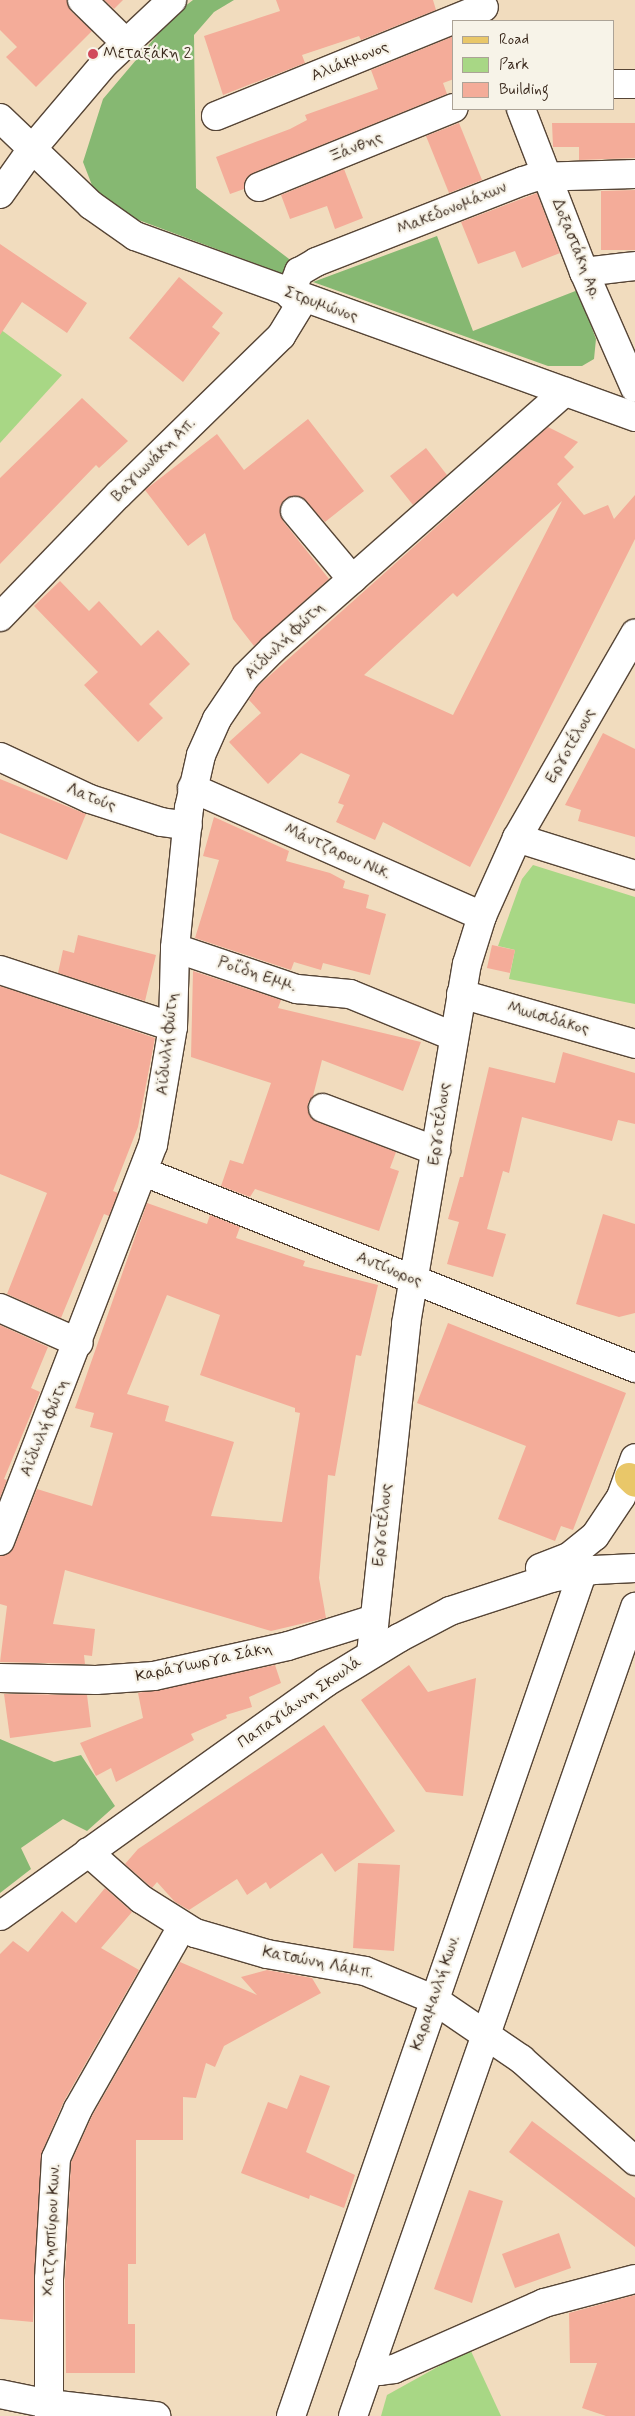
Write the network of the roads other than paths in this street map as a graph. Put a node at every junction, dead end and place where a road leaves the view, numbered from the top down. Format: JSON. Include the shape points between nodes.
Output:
{"nodes":[{"id":1,"x":82,"y":0,"type":"edge"},
{"id":2,"x":172,"y":0,"type":"edge"},
{"id":3,"x":485,"y":9,"type":"edge"},
{"id":4,"x":457,"y":20,"type":"edge"},
{"id":5,"x":452,"y":22,"type":"edge"},
{"id":6,"x":125,"y":42,"type":"junction"},
{"id":7,"x":615,"y":84,"type":"edge"},
{"id":8,"x":635,"y":84,"type":"edge"},
{"id":9,"x":452,"y":109,"type":"edge"},
{"id":10,"x":521,"y":110,"type":"edge"},
{"id":11,"x":216,"y":116,"type":"dead end"},
{"id":12,"x":0,"y":118,"type":"edge"},
{"id":13,"x":32,"y":148,"type":"junction"},
{"id":14,"x":635,"y":174,"type":"edge"},
{"id":15,"x":548,"y":177,"type":"junction"},
{"id":16,"x":259,"y":187,"type":"dead end"},
{"id":17,"x":0,"y":194,"type":"edge"},
{"id":18,"x":635,"y":266,"type":"edge"},
{"id":19,"x":584,"y":272,"type":"junction"},
{"id":20,"x":297,"y":297,"type":"junction"},
{"id":21,"x":635,"y":388,"type":"edge"},
{"id":22,"x":565,"y":392,"type":"junction"},
{"id":23,"x":635,"y":417,"type":"edge"},
{"id":24,"x":295,"y":511,"type":"dead end"},
{"id":25,"x":352,"y":579,"type":"junction"},
{"id":26,"x":0,"y":617,"type":"edge"},
{"id":27,"x":635,"y":634,"type":"edge"},
{"id":28,"x":0,"y":757,"type":"edge"},
{"id":29,"x":192,"y":788,"type":"junction"},
{"id":30,"x":188,"y":826,"type":"junction"},
{"id":31,"x":517,"y":838,"type":"junction"},
{"id":32,"x":635,"y":875,"type":"edge"},
{"id":33,"x":482,"y":916,"type":"junction"},
{"id":34,"x":176,"y":948,"type":"junction"},
{"id":35,"x":0,"y":970,"type":"edge"},
{"id":36,"x":461,"y":994,"type":"junction"},
{"id":37,"x":173,"y":1027,"type":"junction"},
{"id":38,"x":453,"y":1036,"type":"junction"},
{"id":39,"x":635,"y":1044,"type":"edge"},
{"id":40,"x":323,"y":1108,"type":"dead end"},
{"id":41,"x":436,"y":1151,"type":"junction"},
{"id":42,"x":144,"y":1172,"type":"junction"},
{"id":43,"x":413,"y":1279,"type":"junction"},
{"id":44,"x":0,"y":1308,"type":"edge"},
{"id":45,"x":79,"y":1343,"type":"junction"},
{"id":46,"x":635,"y":1368,"type":"edge"},
{"id":47,"x":633,"y":1473,"type":"edge"},
{"id":48,"x":0,"y":1541,"type":"edge"},
{"id":49,"x":635,"y":1568,"type":"edge"},
{"id":50,"x":583,"y":1571,"type":"junction"},
{"id":51,"x":470,"y":1604,"type":"junction"},
{"id":52,"x":635,"y":1607,"type":"edge"},
{"id":53,"x":374,"y":1619,"type":"junction"},
{"id":54,"x":371,"y":1654,"type":"junction"},
{"id":55,"x":0,"y":1678,"type":"edge"},
{"id":56,"x":88,"y":1852,"type":"junction"},
{"id":57,"x":0,"y":1916,"type":"edge"},
{"id":58,"x":182,"y":1927,"type":"junction"},
{"id":59,"x":433,"y":1999,"type":"junction"},
{"id":60,"x":486,"y":2032,"type":"junction"},
{"id":61,"x":635,"y":2161,"type":"edge"},
{"id":62,"x":635,"y":2279,"type":"edge"},
{"id":63,"x":370,"y":2366,"type":"junction"},
{"id":64,"x":0,"y":2394,"type":"edge"},
{"id":65,"x":49,"y":2410,"type":"edge"},
{"id":66,"x":156,"y":2416,"type":"edge"},
{"id":67,"x":292,"y":2416,"type":"edge"},
{"id":68,"x":353,"y":2416,"type":"edge"}],
"edges":[{"from":1,"to":6,"type":"street"},
{"from":2,"to":6,"type":"street"},
{"from":3,"to":4,"type":"street","name":"Αλιάκμονος"},
{"from":5,"to":11,"type":"street","name":"Αλιάκμονος"},
{"from":6,"to":13,"type":"street"},
{"from":7,"to":8,"type":"street"},
{"from":9,"to":16,"type":"street","name":"Ξάνθης"},
{"from":10,"to":15,"type":"street","name":"Δοξαστάκη Αρ."},
{"from":12,"to":13,"type":"street","name":"Στρυμώνος"},
{"from":13,"to":17,"type":"street"},
{"from":13,"to":20,"type":"street","name":"Στρυμώνος","via":[[91,206],[123,230]]},
{"from":14,"to":15,"type":"street","name":"Μακεδονομάχων"},
{"from":15,"to":19,"type":"street","name":"Δοξαστάκη Αρ."},
{"from":15,"to":20,"type":"street","name":"Μακεδονομάχων","via":[[523,180],[316,262],[299,272]]},
{"from":18,"to":19,"type":"street"},
{"from":19,"to":21,"type":"street","name":"Δοξαστάκη Αρ."},
{"from":20,"to":22,"type":"street","name":"Στρυμώνος"},
{"from":20,"to":26,"type":"street","name":"Βαγιωνάκη Απ.","via":[[281,336],[118,495]]},
{"from":22,"to":23,"type":"street","name":"Στρυμώνος"},
{"from":22,"to":25,"type":"street","name":"Αϊδινλή Φώτη"},
{"from":24,"to":25,"type":"street"},
{"from":25,"to":29,"type":"street","name":"Αϊδινλή Φώτη","via":[[246,676],[216,719],[201,754]]},
{"from":27,"to":31,"type":"street","name":"Εργοτέλους"},
{"from":28,"to":30,"type":"street","name":"Λατούς","via":[[98,802],[161,822]]},
{"from":29,"to":30,"type":"street","name":"Αϊδινλή Φώτη"},
{"from":29,"to":33,"type":"street","name":"Μάντζαρου Νικ."},
{"from":30,"to":34,"type":"street","name":"Αϊδινλή Φώτη"},
{"from":31,"to":32,"type":"street"},
{"from":31,"to":33,"type":"street","name":"Εργοτέλους"},
{"from":33,"to":36,"type":"street","name":"Εργοτέλους","via":[[466,964]]},
{"from":34,"to":37,"type":"street","name":"Αϊδινλή Φώτη"},
{"from":34,"to":38,"type":"street","name":"Ροΐδη Εμμ.","via":[[297,990],[350,994]]},
{"from":35,"to":37,"type":"street"},
{"from":36,"to":38,"type":"street","name":"Εργοτέλους"},
{"from":36,"to":39,"type":"street","name":"Μωισιδάκος"},
{"from":37,"to":42,"type":"street","name":"Αϊδινλή Φώτη","via":[[159,1117]]},
{"from":38,"to":41,"type":"street","name":"Εργοτέλους"},
{"from":40,"to":41,"type":"street"},
{"from":41,"to":43,"type":"street","name":"Εργοτέλους"},
{"from":42,"to":43,"type":"street","name":"Αντίνορος"},
{"from":42,"to":45,"type":"street","name":"Αϊδινλή Φώτη"},
{"from":43,"to":46,"type":"street","name":"Αντίνορος"},
{"from":43,"to":53,"type":"street","name":"Εργοτέλους"},
{"from":44,"to":45,"type":"street"},
{"from":45,"to":48,"type":"street","name":"Αϊδινλή Φώτη"},
{"from":47,"to":51,"type":"street","via":[[608,1517],[582,1548],[505,1581]]},
{"from":49,"to":50,"type":"street","name":"Παπαγιάννη Σκουλά"},
{"from":50,"to":51,"type":"street","name":"Παπαγιάννη Σκουλά"},
{"from":50,"to":59,"type":"street","name":"Καραμανλή Κων."},
{"from":51,"to":54,"type":"street","name":"Παπαγιάννη Σκουλά"},
{"from":52,"to":60,"type":"street"},
{"from":53,"to":54,"type":"street","name":"Εργοτέλους"},
{"from":53,"to":55,"type":"street","name":"Καράγιωργα Σάκη","via":[[288,1646],[154,1676],[96,1680]]},
{"from":54,"to":56,"type":"street","name":"Παπαγιάννη Σκουλά"},
{"from":56,"to":57,"type":"street","name":"Παπαγιάννη Σκουλά"},
{"from":56,"to":58,"type":"street","name":"Κατσώνη Λάμπ.","via":[[141,1899]]},
{"from":58,"to":59,"type":"street","name":"Κατσώνη Λάμπ.","via":[[242,1948],[365,1970]]},
{"from":58,"to":65,"type":"street","name":"Χατζησπύρου Κων.","via":[[78,2109],[56,2158],[49,2279]]},
{"from":59,"to":60,"type":"street","name":"Κατσώνη Λάμπ."},
{"from":59,"to":67,"type":"street","name":"Καραμανλή Κων."},
{"from":60,"to":61,"type":"street","name":"Κατσώνη Λάμπ."},
{"from":60,"to":63,"type":"street"},
{"from":62,"to":63,"type":"street","via":[[544,2303],[394,2369],[380,2371]]},
{"from":63,"to":68,"type":"street"},
{"from":64,"to":65,"type":"street"},
{"from":65,"to":66,"type":"street"}]}
